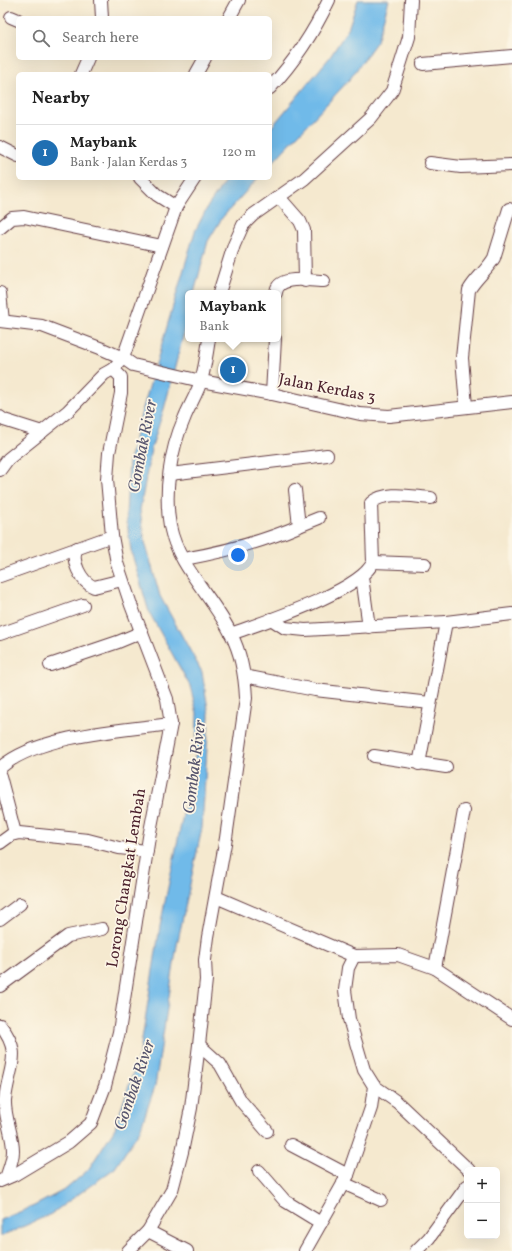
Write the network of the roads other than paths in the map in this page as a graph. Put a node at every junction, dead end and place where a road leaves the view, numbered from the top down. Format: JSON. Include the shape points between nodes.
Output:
{"nodes":[{"id":1,"x":102,"y":0,"type":"edge"},
{"id":2,"x":239,"y":0,"type":"edge"},
{"id":3,"x":329,"y":0,"type":"edge"},
{"id":4,"x":411,"y":0,"type":"edge"},
{"id":5,"x":102,"y":16,"type":"edge"},
{"id":6,"x":230,"y":16,"type":"edge"},
{"id":7,"x":512,"y":56,"type":"edge"},
{"id":8,"x":87,"y":60,"type":"edge"},
{"id":9,"x":204,"y":60,"type":"edge"},
{"id":10,"x":423,"y":64,"type":"dead end"},
{"id":11,"x":82,"y":72,"type":"edge"},
{"id":12,"x":197,"y":72,"type":"edge"},
{"id":13,"x":272,"y":86,"type":"edge"},
{"id":14,"x":0,"y":147,"type":"edge"},
{"id":15,"x":16,"y":155,"type":"edge"},
{"id":16,"x":430,"y":163,"type":"dead end"},
{"id":17,"x":512,"y":165,"type":"edge"},
{"id":18,"x":142,"y":180,"type":"edge"},
{"id":19,"x":194,"y":180,"type":"edge"},
{"id":20,"x":279,"y":197,"type":"junction"},
{"id":21,"x":176,"y":207,"type":"junction"},
{"id":22,"x":509,"y":209,"type":"dead end"},
{"id":23,"x":0,"y":228,"type":"edge"},
{"id":24,"x":162,"y":246,"type":"junction"},
{"id":25,"x":305,"y":281,"type":"junction"},
{"id":26,"x":324,"y":281,"type":"dead end"},
{"id":27,"x":219,"y":290,"type":"edge"},
{"id":28,"x":276,"y":290,"type":"edge"},
{"id":29,"x":0,"y":293,"type":"edge"},
{"id":30,"x":2,"y":321,"type":"edge"},
{"id":31,"x":208,"y":342,"type":"edge"},
{"id":32,"x":275,"y":342,"type":"edge"},
{"id":33,"x":128,"y":361,"type":"junction"},
{"id":34,"x":113,"y":369,"type":"junction"},
{"id":35,"x":201,"y":381,"type":"junction"},
{"id":36,"x":272,"y":394,"type":"junction"},
{"id":37,"x":512,"y":402,"type":"edge"},
{"id":38,"x":466,"y":406,"type":"junction"},
{"id":39,"x":0,"y":416,"type":"edge"},
{"id":40,"x":42,"y":432,"type":"junction"},
{"id":41,"x":327,"y":455,"type":"dead end"},
{"id":42,"x":0,"y":470,"type":"edge"},
{"id":43,"x":170,"y":474,"type":"junction"},
{"id":44,"x":295,"y":490,"type":"dead end"},
{"id":45,"x":431,"y":498,"type":"dead end"},
{"id":46,"x":319,"y":518,"type":"dead end"},
{"id":47,"x":299,"y":526,"type":"junction"},
{"id":48,"x":112,"y":536,"type":"junction"},
{"id":49,"x":77,"y":548,"type":"junction"},
{"id":50,"x":184,"y":559,"type":"junction"},
{"id":51,"x":373,"y":562,"type":"junction"},
{"id":52,"x":425,"y":564,"type":"dead end"},
{"id":53,"x":0,"y":576,"type":"edge"},
{"id":54,"x":362,"y":577,"type":"junction"},
{"id":55,"x":122,"y":580,"type":"junction"},
{"id":56,"x":83,"y":605,"type":"dead end"},
{"id":57,"x":512,"y":614,"type":"edge"},
{"id":58,"x":271,"y":619,"type":"junction"},
{"id":59,"x":446,"y":622,"type":"junction"},
{"id":60,"x":368,"y":627,"type":"junction"},
{"id":61,"x":142,"y":632,"type":"junction"},
{"id":62,"x":0,"y":634,"type":"edge"},
{"id":63,"x":231,"y":634,"type":"junction"},
{"id":64,"x":50,"y":665,"type":"dead end"},
{"id":65,"x":244,"y":676,"type":"junction"},
{"id":66,"x":430,"y":703,"type":"junction"},
{"id":67,"x":171,"y":724,"type":"junction"},
{"id":68,"x":374,"y":756,"type":"dead end"},
{"id":69,"x":2,"y":764,"type":"edge"},
{"id":70,"x":419,"y":764,"type":"junction"},
{"id":71,"x":446,"y":766,"type":"dead end"},
{"id":72,"x":0,"y":776,"type":"edge"},
{"id":73,"x":464,"y":811,"type":"dead end"},
{"id":74,"x":15,"y":833,"type":"junction"},
{"id":75,"x":0,"y":843,"type":"edge"},
{"id":76,"x":147,"y":851,"type":"junction"},
{"id":77,"x":216,"y":897,"type":"junction"},
{"id":78,"x":20,"y":904,"type":"dead end"},
{"id":79,"x":0,"y":919,"type":"edge"},
{"id":80,"x":102,"y":929,"type":"dead end"},
{"id":81,"x":354,"y":956,"type":"junction"},
{"id":82,"x":435,"y":968,"type":"junction"},
{"id":83,"x":0,"y":986,"type":"edge"},
{"id":84,"x":512,"y":1019,"type":"edge"},
{"id":85,"x":0,"y":1024,"type":"edge"},
{"id":86,"x":199,"y":1045,"type":"junction"},
{"id":87,"x":374,"y":1086,"type":"junction"},
{"id":88,"x":267,"y":1131,"type":"dead end"},
{"id":89,"x":291,"y":1145,"type":"dead end"},
{"id":90,"x":466,"y":1167,"type":"edge"},
{"id":91,"x":259,"y":1171,"type":"dead end"},
{"id":92,"x":3,"y":1179,"type":"edge"},
{"id":93,"x":345,"y":1179,"type":"junction"},
{"id":94,"x":464,"y":1190,"type":"edge"},
{"id":95,"x":381,"y":1200,"type":"dead end"},
{"id":96,"x":320,"y":1223,"type":"junction"},
{"id":97,"x":148,"y":1231,"type":"junction"},
{"id":98,"x":128,"y":1251,"type":"edge"},
{"id":99,"x":187,"y":1251,"type":"edge"},
{"id":100,"x":305,"y":1251,"type":"edge"},
{"id":101,"x":416,"y":1251,"type":"edge"}],
"edges":[{"from":1,"to":5,"type":"street"},
{"from":2,"to":6,"type":"street"},
{"from":3,"to":13,"type":"street","via":[[318,24],[286,71]]},
{"from":4,"to":20,"type":"street","via":[[409,37],[392,91],[371,118],[304,179]]},
{"from":7,"to":10,"type":"street"},
{"from":8,"to":11,"type":"street"},
{"from":9,"to":12,"type":"street"},
{"from":14,"to":15,"type":"street"},
{"from":16,"to":17,"type":"street","via":[[462,167]]},
{"from":18,"to":21,"type":"street","via":[[157,195]]},
{"from":19,"to":21,"type":"street"},
{"from":20,"to":25,"type":"street","via":[[300,221],[304,230]]},
{"from":20,"to":27,"type":"street","via":[[253,215],[243,226]]},
{"from":21,"to":24,"type":"street"},
{"from":22,"to":38,"type":"street","via":[[494,258],[474,280],[469,290],[462,358]]},
{"from":23,"to":24,"type":"street","via":[[12,218],[24,217]]},
{"from":24,"to":33,"type":"street"},
{"from":25,"to":26,"type":"street"},
{"from":25,"to":28,"type":"street","via":[[287,280],[280,283]]},
{"from":29,"to":30,"type":"street"},
{"from":30,"to":33,"type":"street","name":"Jalan Kerdas 3","via":[[42,326]]},
{"from":31,"to":35,"type":"street"},
{"from":32,"to":36,"type":"street"},
{"from":33,"to":34,"type":"street"},
{"from":33,"to":35,"type":"street","name":"Jalan Kerdas 3"},
{"from":34,"to":40,"type":"street","via":[[104,374],[73,406]]},
{"from":34,"to":48,"type":"street","name":"Lorong Changkat Lembah","via":[[121,377],[122,393],[107,473]]},
{"from":35,"to":36,"type":"street","name":"Jalan Kerdas 3"},
{"from":35,"to":43,"type":"street","via":[[179,431]]},
{"from":36,"to":38,"type":"street","name":"Jalan Kerdas 3","via":[[374,416]]},
{"from":37,"to":38,"type":"street","name":"Jalan Kerdas 3"},
{"from":39,"to":40,"type":"street","via":[[4,420]]},
{"from":40,"to":42,"type":"street","via":[[8,459]]},
{"from":41,"to":43,"type":"street"},
{"from":43,"to":50,"type":"street","via":[[170,526]]},
{"from":44,"to":47,"type":"street"},
{"from":45,"to":51,"type":"street","via":[[387,496],[371,503]]},
{"from":46,"to":47,"type":"street"},
{"from":47,"to":50,"type":"street","via":[[238,547]]},
{"from":48,"to":49,"type":"street"},
{"from":48,"to":55,"type":"street","name":"Lorong Changkat Lembah"},
{"from":49,"to":53,"type":"street"},
{"from":49,"to":55,"type":"street","via":[[74,560],[90,586]]},
{"from":50,"to":63,"type":"street"},
{"from":51,"to":52,"type":"street"},
{"from":51,"to":54,"type":"street"},
{"from":54,"to":58,"type":"street"},
{"from":54,"to":60,"type":"street"},
{"from":55,"to":61,"type":"street","name":"Lorong Changkat Lembah"},
{"from":56,"to":62,"type":"street"},
{"from":57,"to":59,"type":"street"},
{"from":58,"to":60,"type":"street","via":[[291,629]]},
{"from":58,"to":63,"type":"street"},
{"from":59,"to":60,"type":"street"},
{"from":59,"to":66,"type":"street"},
{"from":61,"to":64,"type":"street"},
{"from":61,"to":67,"type":"street","name":"Lorong Changkat Lembah","via":[[167,699]]},
{"from":63,"to":65,"type":"street"},
{"from":65,"to":66,"type":"street","via":[[315,690]]},
{"from":65,"to":77,"type":"street","via":[[246,698]]},
{"from":66,"to":70,"type":"street"},
{"from":67,"to":69,"type":"street","via":[[78,736],[22,753]]},
{"from":67,"to":76,"type":"street","name":"Lorong Changkat Lembah"},
{"from":68,"to":70,"type":"street"},
{"from":70,"to":71,"type":"street"},
{"from":72,"to":74,"type":"street"},
{"from":73,"to":82,"type":"street"},
{"from":74,"to":75,"type":"street"},
{"from":74,"to":76,"type":"street","via":[[73,838]]},
{"from":76,"to":92,"type":"street","name":"Lorong Changkat Lembah","via":[[119,1032],[106,1086],[90,1122],[69,1142]]},
{"from":77,"to":81,"type":"street"},
{"from":77,"to":86,"type":"street","via":[[205,960],[206,980]]},
{"from":78,"to":79,"type":"street"},
{"from":80,"to":83,"type":"street","via":[[68,936]]},
{"from":81,"to":82,"type":"street","via":[[398,955]]},
{"from":81,"to":87,"type":"street","via":[[348,968],[345,990],[349,1019],[364,1070]]},
{"from":82,"to":84,"type":"street"},
{"from":85,"to":92,"type":"street","via":[[7,1033],[14,1053],[5,1100],[14,1153]]},
{"from":86,"to":88,"type":"street","via":[[220,1064],[241,1101]]},
{"from":86,"to":97,"type":"street","via":[[191,1108],[172,1190]]},
{"from":87,"to":90,"type":"street","via":[[397,1102]]},
{"from":87,"to":93,"type":"street","via":[[371,1108]]},
{"from":89,"to":93,"type":"street"},
{"from":91,"to":96,"type":"street","via":[[285,1201]]},
{"from":93,"to":95,"type":"street"},
{"from":93,"to":96,"type":"street"},
{"from":94,"to":101,"type":"street","via":[[429,1238]]},
{"from":96,"to":100,"type":"street"},
{"from":97,"to":98,"type":"street"},
{"from":97,"to":99,"type":"street"}]}
